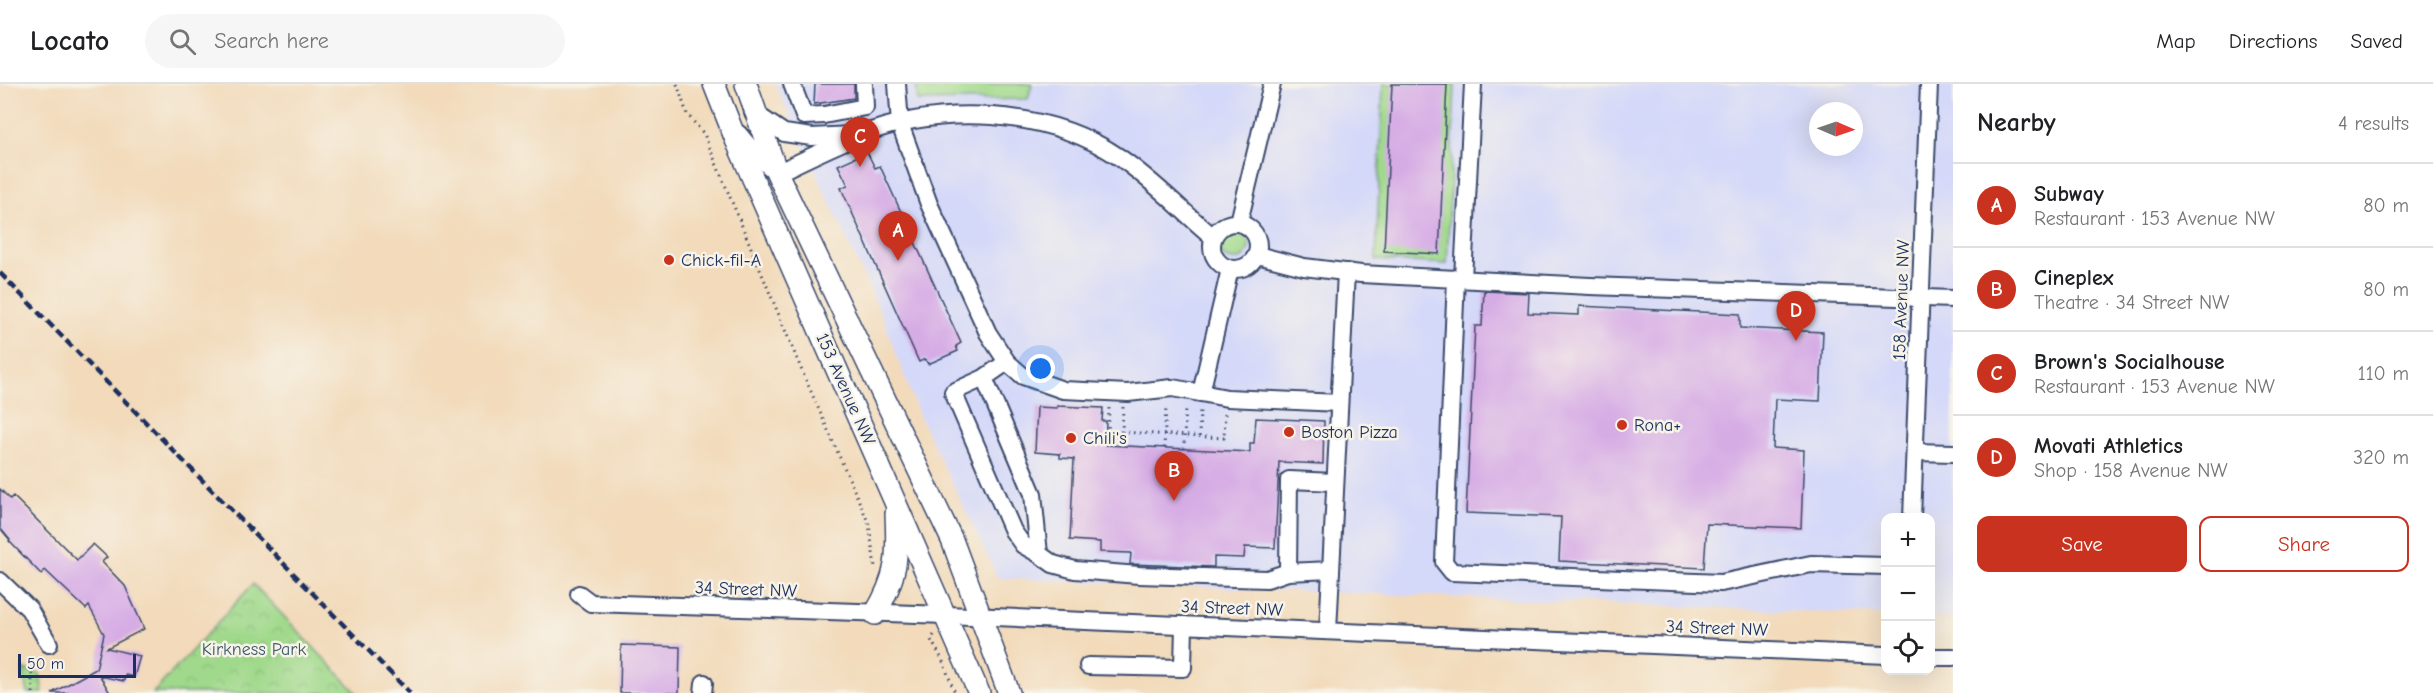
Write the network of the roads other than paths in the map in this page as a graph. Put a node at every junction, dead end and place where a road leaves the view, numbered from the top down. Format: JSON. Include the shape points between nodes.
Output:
{"nodes":[{"id":1,"x":714,"y":84,"type":"edge"},
{"id":2,"x":746,"y":84,"type":"edge"},
{"id":3,"x":792,"y":84,"type":"edge"},
{"id":4,"x":864,"y":84,"type":"edge"},
{"id":5,"x":897,"y":84,"type":"edge"},
{"id":6,"x":1272,"y":84,"type":"edge"},
{"id":7,"x":1473,"y":84,"type":"edge"},
{"id":8,"x":1929,"y":84,"type":"edge"},
{"id":9,"x":753,"y":112,"type":"junction"},
{"id":10,"x":726,"y":116,"type":"junction"},
{"id":11,"x":900,"y":124,"type":"junction"},
{"id":12,"x":861,"y":134,"type":"junction"},
{"id":13,"x":777,"y":173,"type":"junction"},
{"id":14,"x":1239,"y":222,"type":"junction"},
{"id":15,"x":1213,"y":237,"type":"junction"},
{"id":16,"x":1257,"y":255,"type":"junction"},
{"id":17,"x":1230,"y":269,"type":"junction"},
{"id":18,"x":1346,"y":272,"type":"junction"},
{"id":19,"x":1460,"y":278,"type":"junction"},
{"id":20,"x":1921,"y":297,"type":"junction"},
{"id":21,"x":1953,"y":299,"type":"edge"},
{"id":22,"x":1007,"y":362,"type":"junction"},
{"id":23,"x":984,"y":378,"type":"junction"},
{"id":24,"x":1200,"y":400,"type":"junction"},
{"id":25,"x":1339,"y":403,"type":"junction"},
{"id":26,"x":1915,"y":452,"type":"junction"},
{"id":27,"x":1953,"y":453,"type":"edge"},
{"id":28,"x":1335,"y":482,"type":"junction"},
{"id":29,"x":895,"y":500,"type":"junction"},
{"id":30,"x":1912,"y":513,"type":"edge"},
{"id":31,"x":1039,"y":554,"type":"junction"},
{"id":32,"x":1881,"y":567,"type":"edge"},
{"id":33,"x":1331,"y":570,"type":"junction"},
{"id":34,"x":1288,"y":572,"type":"junction"},
{"id":35,"x":0,"y":581,"type":"edge"},
{"id":36,"x":579,"y":594,"type":"dead end"},
{"id":37,"x":875,"y":614,"type":"junction"},
{"id":38,"x":980,"y":616,"type":"junction"},
{"id":39,"x":940,"y":624,"type":"junction"},
{"id":40,"x":1184,"y":625,"type":"junction"},
{"id":41,"x":1328,"y":631,"type":"junction"},
{"id":42,"x":49,"y":644,"type":"road end"},
{"id":43,"x":1881,"y":655,"type":"edge"},
{"id":44,"x":1935,"y":657,"type":"edge"},
{"id":45,"x":1953,"y":657,"type":"edge"},
{"id":46,"x":1088,"y":666,"type":"dead end"},
{"id":47,"x":979,"y":693,"type":"edge"},
{"id":48,"x":1008,"y":693,"type":"edge"}],
"edges":[{"from":1,"to":10,"type":"main road","name":"153 Avenue NW"},
{"from":2,"to":9,"type":"main road","name":"153 Avenue NW"},
{"from":3,"to":4,"type":"street","via":[[804,116],[865,106]]},
{"from":5,"to":11,"type":"street"},
{"from":6,"to":14,"type":"street"},
{"from":7,"to":19,"type":"street"},
{"from":8,"to":20,"type":"street","name":"158 Avenue NW"},
{"from":9,"to":12,"type":"street","via":[[784,133],[812,137]]},
{"from":9,"to":13,"type":"main road","name":"153 Avenue NW"},
{"from":10,"to":13,"type":"street","via":[[746,144]]},
{"from":10,"to":29,"type":"main road","name":"153 Avenue NW"},
{"from":11,"to":12,"type":"street"},
{"from":11,"to":15,"type":"street","via":[[983,115],[1008,116],[1062,130],[1118,156]]},
{"from":11,"to":22,"type":"street","via":[[929,204],[988,333]]},
{"from":12,"to":13,"type":"street"},
{"from":13,"to":38,"type":"main road","name":"153 Avenue NW","via":[[952,540]]},
{"from":14,"to":15,"type":"street","via":[[1225,224]]},
{"from":14,"to":16,"type":"street","via":[[1253,231],[1259,247]]},
{"from":15,"to":17,"type":"street","via":[[1216,260]]},
{"from":16,"to":17,"type":"street","via":[[1245,267]]},
{"from":16,"to":18,"type":"street"},
{"from":17,"to":24,"type":"street"},
{"from":18,"to":19,"type":"street"},
{"from":18,"to":25,"type":"street"},
{"from":19,"to":20,"type":"street"},
{"from":19,"to":32,"type":"street","via":[[1444,562],[1452,572],[1721,583],[1811,564]]},
{"from":20,"to":21,"type":"street"},
{"from":20,"to":26,"type":"street","name":"158 Avenue NW"},
{"from":22,"to":23,"type":"street"},
{"from":22,"to":24,"type":"street","via":[[1023,376],[1063,390],[1128,393],[1172,388]]},
{"from":23,"to":31,"type":"street","via":[[1033,494]]},
{"from":23,"to":31,"type":"street","via":[[953,392],[1013,531],[1023,545]]},
{"from":24,"to":25,"type":"street"},
{"from":25,"to":28,"type":"street"},
{"from":26,"to":27,"type":"street"},
{"from":26,"to":30,"type":"street","name":"158 Avenue NW"},
{"from":28,"to":33,"type":"street"},
{"from":28,"to":34,"type":"street","via":[[1289,480]]},
{"from":29,"to":37,"type":"main road","via":[[894,574]]},
{"from":29,"to":39,"type":"main road","name":"153 Avenue NW"},
{"from":31,"to":34,"type":"street","via":[[1053,564],[1074,570],[1139,575],[1267,579]]},
{"from":33,"to":34,"type":"street"},
{"from":33,"to":41,"type":"street"},
{"from":35,"to":42,"type":"street","via":[[29,609]]},
{"from":36,"to":37,"type":"street","name":"34 Street NW","via":[[591,603]]},
{"from":37,"to":39,"type":"street","name":"34 Street NW"},
{"from":38,"to":39,"type":"street","name":"34 Street NW"},
{"from":38,"to":40,"type":"street","name":"34 Street NW"},
{"from":38,"to":48,"type":"main road","name":"153 Avenue NW"},
{"from":39,"to":47,"type":"main road","name":"153 Avenue NW"},
{"from":40,"to":41,"type":"street","name":"34 Street NW"},
{"from":40,"to":46,"type":"street","via":[[1183,668]]},
{"from":41,"to":43,"type":"street","name":"34 Street NW"},
{"from":44,"to":45,"type":"street"}]}
